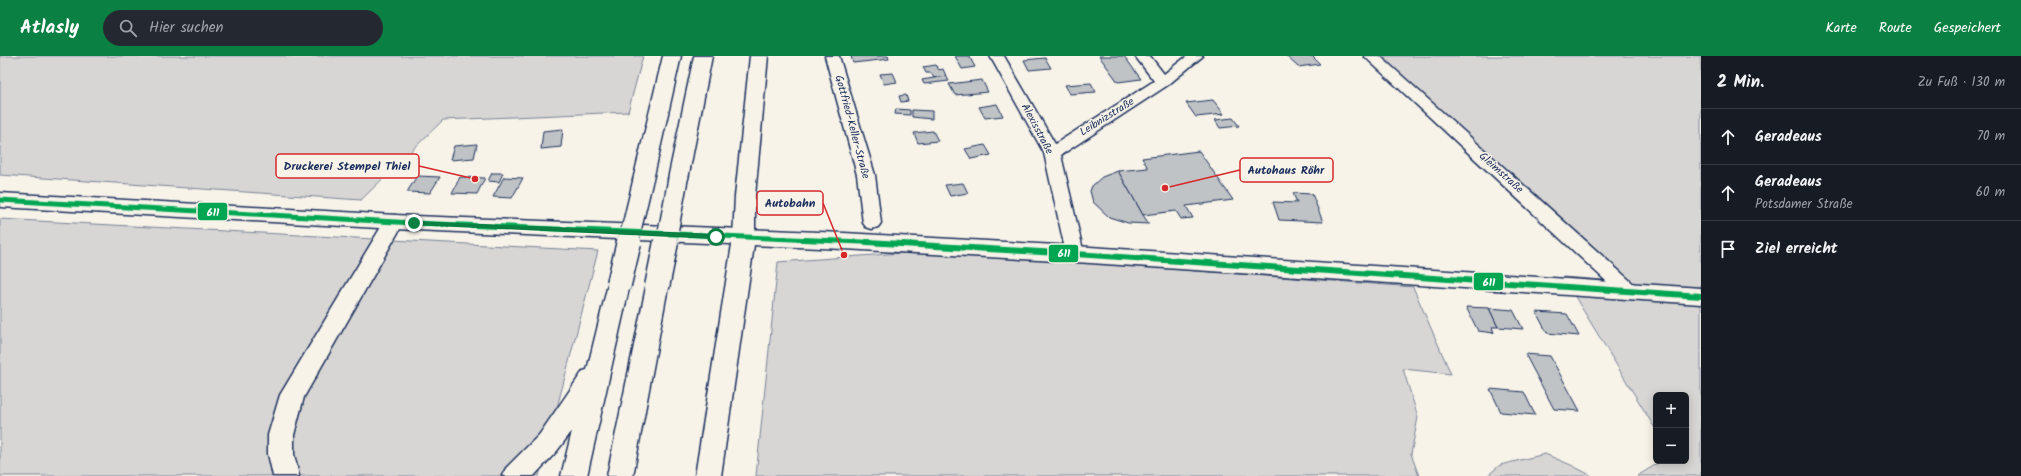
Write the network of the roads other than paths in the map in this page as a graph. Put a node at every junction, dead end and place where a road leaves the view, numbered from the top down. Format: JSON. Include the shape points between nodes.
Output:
{"nodes":[{"id":1,"x":672,"y":56,"type":"edge"},
{"id":2,"x":703,"y":56,"type":"edge"},
{"id":3,"x":759,"y":56,"type":"edge"},
{"id":4,"x":832,"y":56,"type":"edge"},
{"id":5,"x":997,"y":56,"type":"edge"},
{"id":6,"x":1142,"y":56,"type":"edge"},
{"id":7,"x":1196,"y":56,"type":"edge"},
{"id":8,"x":1371,"y":56,"type":"edge"},
{"id":9,"x":1163,"y":82,"type":"junction"},
{"id":10,"x":1052,"y":153,"type":"junction"},
{"id":11,"x":0,"y":200,"type":"edge"},
{"id":12,"x":394,"y":222,"type":"junction"},
{"id":13,"x":872,"y":223,"type":"dead end"},
{"id":14,"x":744,"y":238,"type":"junction"},
{"id":15,"x":1075,"y":254,"type":"junction"},
{"id":16,"x":1629,"y":291,"type":"junction"},
{"id":17,"x":1701,"y":296,"type":"edge"},
{"id":18,"x":600,"y":365,"type":"junction"},
{"id":19,"x":286,"y":476,"type":"edge"},
{"id":20,"x":515,"y":476,"type":"edge"},
{"id":21,"x":574,"y":476,"type":"edge"},
{"id":22,"x":620,"y":476,"type":"edge"},
{"id":23,"x":708,"y":476,"type":"edge"}],
"edges":[{"from":1,"to":18,"type":"main road","bridge":true},
{"from":2,"to":22,"type":"main road","bridge":true},
{"from":3,"to":14,"type":"main road","via":[[745,196]]},
{"from":4,"to":13,"type":"street","name":"Gottfried-Keller-Straße","via":[[866,175]]},
{"from":5,"to":10,"type":"street","name":"Alexisstraße"},
{"from":6,"to":9,"type":"street"},
{"from":7,"to":9,"type":"street","name":"Leibnizstraße"},
{"from":8,"to":16,"type":"street","name":"Gleimstraße"},
{"from":9,"to":10,"type":"street","name":"Leibnizstraße"},
{"from":10,"to":15,"type":"street","name":"Alexisstraße"},
{"from":11,"to":12,"type":"main road"},
{"from":12,"to":14,"type":"main road"},
{"from":12,"to":19,"type":"main road","via":[[292,395],[279,440]]},
{"from":14,"to":15,"type":"main road"},
{"from":14,"to":23,"type":"main road"},
{"from":15,"to":16,"type":"main road"},
{"from":16,"to":17,"type":"main road"},
{"from":18,"to":20,"type":"main road","via":[[548,444]]},
{"from":18,"to":21,"type":"main road"}]}
